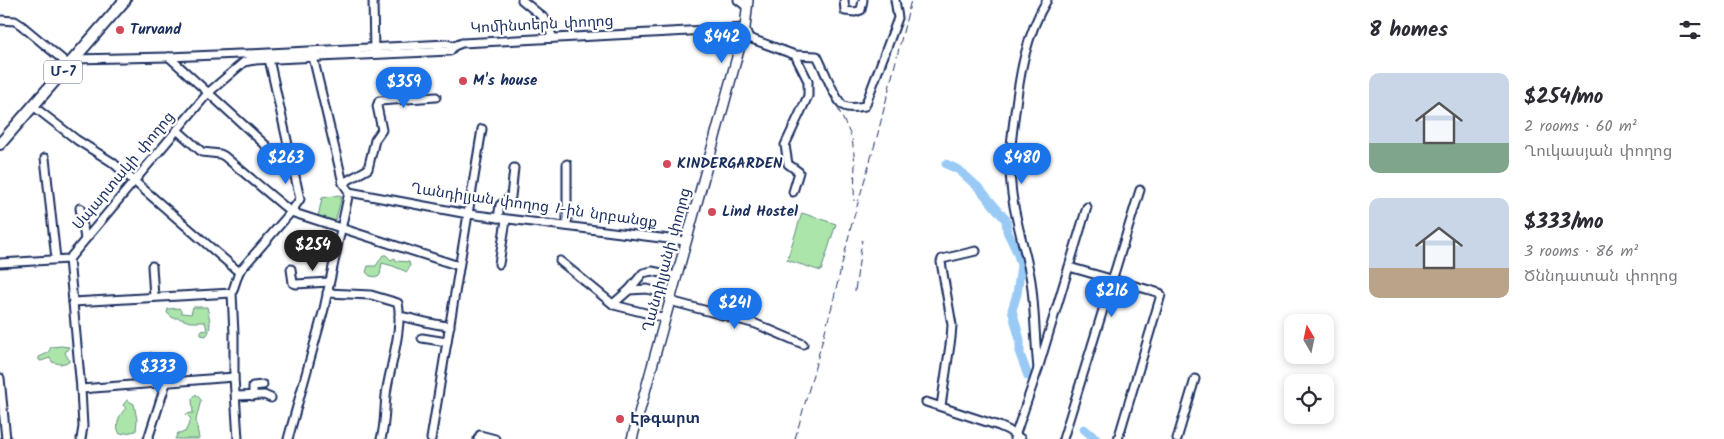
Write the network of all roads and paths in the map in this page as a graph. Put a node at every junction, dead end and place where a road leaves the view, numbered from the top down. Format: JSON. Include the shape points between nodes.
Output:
{"nodes":[{"id":1,"x":125,"y":0,"type":"edge"},
{"id":2,"x":373,"y":0,"type":"edge"},
{"id":3,"x":522,"y":0,"type":"edge"},
{"id":4,"x":738,"y":0,"type":"edge"},
{"id":5,"x":844,"y":0,"type":"edge"},
{"id":6,"x":863,"y":0,"type":"edge"},
{"id":7,"x":895,"y":0,"type":"edge"},
{"id":8,"x":1047,"y":0,"type":"edge"},
{"id":9,"x":747,"y":3,"type":"edge"},
{"id":10,"x":0,"y":20,"type":"edge"},
{"id":11,"x":744,"y":28,"type":"junction"},
{"id":12,"x":553,"y":38,"type":"junction"},
{"id":13,"x":374,"y":51,"type":"junction"},
{"id":14,"x":795,"y":55,"type":"junction"},
{"id":15,"x":169,"y":57,"type":"junction"},
{"id":16,"x":252,"y":57,"type":"junction"},
{"id":17,"x":313,"y":57,"type":"junction"},
{"id":18,"x":269,"y":59,"type":"junction"},
{"id":19,"x":72,"y":62,"type":"junction"},
{"id":20,"x":208,"y":93,"type":"junction"},
{"id":21,"x":436,"y":97,"type":"dead end"},
{"id":22,"x":33,"y":106,"type":"junction"},
{"id":23,"x":482,"y":129,"type":"dead end"},
{"id":24,"x":178,"y":130,"type":"junction"},
{"id":25,"x":0,"y":144,"type":"edge"},
{"id":26,"x":271,"y":150,"type":"dead end"},
{"id":27,"x":45,"y":158,"type":"dead end"},
{"id":28,"x":567,"y":164,"type":"dead end"},
{"id":29,"x":514,"y":168,"type":"dead end"},
{"id":30,"x":133,"y":181,"type":"junction"},
{"id":31,"x":343,"y":182,"type":"junction"},
{"id":32,"x":1140,"y":190,"type":"dead end"},
{"id":33,"x":350,"y":192,"type":"junction"},
{"id":34,"x":793,"y":192,"type":"dead end"},
{"id":35,"x":1087,"y":207,"type":"dead end"},
{"id":36,"x":80,"y":208,"type":"dead end"},
{"id":37,"x":291,"y":212,"type":"junction"},
{"id":38,"x":468,"y":214,"type":"junction"},
{"id":39,"x":502,"y":219,"type":"junction"},
{"id":40,"x":566,"y":226,"type":"junction"},
{"id":41,"x":341,"y":229,"type":"junction"},
{"id":42,"x":85,"y":239,"type":"junction"},
{"id":43,"x":685,"y":242,"type":"junction"},
{"id":44,"x":976,"y":251,"type":"dead end"},
{"id":45,"x":56,"y":259,"type":"junction"},
{"id":46,"x":69,"y":259,"type":"junction"},
{"id":47,"x":560,"y":261,"type":"dead end"},
{"id":48,"x":0,"y":262,"type":"edge"},
{"id":49,"x":499,"y":264,"type":"dead end"},
{"id":50,"x":152,"y":266,"type":"dead end"},
{"id":51,"x":459,"y":266,"type":"junction"},
{"id":52,"x":1070,"y":267,"type":"junction"},
{"id":53,"x":291,"y":269,"type":"dead end"},
{"id":54,"x":239,"y":272,"type":"junction"},
{"id":55,"x":676,"y":276,"type":"junction"},
{"id":56,"x":1112,"y":280,"type":"junction"},
{"id":57,"x":330,"y":282,"type":"junction"},
{"id":58,"x":629,"y":290,"type":"junction"},
{"id":59,"x":232,"y":293,"type":"junction"},
{"id":60,"x":327,"y":293,"type":"junction"},
{"id":61,"x":154,"y":297,"type":"junction"},
{"id":62,"x":670,"y":298,"type":"junction"},
{"id":63,"x":73,"y":302,"type":"junction"},
{"id":64,"x":613,"y":304,"type":"junction"},
{"id":65,"x":400,"y":316,"type":"junction"},
{"id":66,"x":665,"y":318,"type":"junction"},
{"id":67,"x":450,"y":326,"type":"junction"},
{"id":68,"x":422,"y":338,"type":"dead end"},
{"id":69,"x":447,"y":342,"type":"junction"},
{"id":70,"x":803,"y":344,"type":"dead end"},
{"id":71,"x":1038,"y":369,"type":"junction"},
{"id":72,"x":234,"y":377,"type":"junction"},
{"id":73,"x":0,"y":378,"type":"edge"},
{"id":74,"x":1194,"y":379,"type":"dead end"},
{"id":75,"x":166,"y":383,"type":"junction"},
{"id":76,"x":262,"y":385,"type":"dead end"},
{"id":77,"x":81,"y":389,"type":"junction"},
{"id":78,"x":236,"y":396,"type":"junction"},
{"id":79,"x":256,"y":396,"type":"junction"},
{"id":80,"x":271,"y":398,"type":"dead end"},
{"id":81,"x":926,"y":402,"type":"dead end"},
{"id":82,"x":941,"y":406,"type":"junction"},
{"id":83,"x":479,"y":437,"type":"edge"},
{"id":84,"x":1017,"y":438,"type":"edge"},
{"id":85,"x":6,"y":439,"type":"edge"},
{"id":86,"x":81,"y":439,"type":"edge"},
{"id":87,"x":148,"y":439,"type":"edge"},
{"id":88,"x":238,"y":439,"type":"edge"},
{"id":89,"x":288,"y":439,"type":"edge"},
{"id":90,"x":381,"y":439,"type":"edge"},
{"id":91,"x":431,"y":439,"type":"edge"},
{"id":92,"x":494,"y":439,"type":"edge"},
{"id":93,"x":632,"y":439,"type":"edge"},
{"id":94,"x":1063,"y":439,"type":"edge"},
{"id":95,"x":1119,"y":439,"type":"edge"},
{"id":96,"x":1177,"y":439,"type":"edge"}],
"edges":[{"from":1,"to":19,"type":"highway","number":"Մ-7"},
{"from":2,"to":13,"type":"street"},
{"from":3,"to":12,"type":"street","via":[[545,19]]},
{"from":4,"to":9,"type":"street"},
{"from":5,"to":6,"type":"street","via":[[845,11],[855,12],[861,10]]},
{"from":7,"to":14,"type":"street","via":[[898,18],[865,106],[845,106],[840,102],[817,56]]},
{"from":8,"to":71,"type":"street","via":[[1028,41],[1010,155],[1013,204],[1031,281]]},
{"from":9,"to":11,"type":"main road","name":"Ղանդիլյանի փողոց"},
{"from":10,"to":19,"type":"street","via":[[15,21]]},
{"from":11,"to":12,"type":"street","name":"Կոմինտերն փողոց"},
{"from":11,"to":14,"type":"street","via":[[749,38]]},
{"from":11,"to":43,"type":"main road","name":"Ղանդիլյանի փողոց"},
{"from":12,"to":13,"type":"street","name":"Կոմինտերն փողոց"},
{"from":13,"to":16,"type":"street"},
{"from":13,"to":17,"type":"street"},
{"from":14,"to":34,"type":"street","via":[[808,81],[808,96],[785,144],[788,164],[799,172]]},
{"from":15,"to":16,"type":"street"},
{"from":15,"to":19,"type":"street"},
{"from":15,"to":20,"type":"street"},
{"from":16,"to":18,"type":"street"},
{"from":16,"to":20,"type":"street","name":"Սպարտակի փողոց"},
{"from":17,"to":18,"type":"street"},
{"from":17,"to":31,"type":"street"},
{"from":18,"to":37,"type":"street","via":[[300,199]]},
{"from":19,"to":22,"type":"highway","number":"Մ-7"},
{"from":20,"to":24,"type":"street","name":"Սպարտակի փողոց"},
{"from":20,"to":26,"type":"street"},
{"from":21,"to":31,"type":"street","via":[[379,101],[377,106],[382,130],[375,140],[368,169]]},
{"from":22,"to":25,"type":"highway","number":"Մ-7"},
{"from":22,"to":30,"type":"street","via":[[112,162]]},
{"from":23,"to":38,"type":"street"},
{"from":24,"to":30,"type":"street","name":"Սպարտակի փողոց"},
{"from":24,"to":37,"type":"street","via":[[202,152],[224,156]]},
{"from":27,"to":45,"type":"street"},
{"from":28,"to":40,"type":"street"},
{"from":29,"to":39,"type":"street","via":[[511,197],[500,205]]},
{"from":30,"to":42,"type":"street","name":"Սպարտակի փողոց"},
{"from":30,"to":54,"type":"street"},
{"from":31,"to":33,"type":"street"},
{"from":32,"to":56,"type":"street"},
{"from":33,"to":38,"type":"street","name":"Ղանդիլյան փողոց 1-ին նրբանցք"},
{"from":33,"to":41,"type":"street"},
{"from":35,"to":52,"type":"street"},
{"from":36,"to":42,"type":"street"},
{"from":37,"to":41,"type":"street"},
{"from":37,"to":54,"type":"street"},
{"from":38,"to":39,"type":"street","name":"Ղանդիլյան փողոց 1-ին նրբանցք"},
{"from":38,"to":51,"type":"street"},
{"from":39,"to":40,"type":"street","name":"Ղանդիլյան փողոց 1-ին նրբանցք"},
{"from":39,"to":49,"type":"street"},
{"from":40,"to":43,"type":"street","name":"Ղանդիլյան փողոց 1-ին նրբանցք"},
{"from":41,"to":51,"type":"street"},
{"from":41,"to":57,"type":"street"},
{"from":42,"to":46,"type":"street","name":"Սպարտակի փողոց"},
{"from":43,"to":55,"type":"main road","name":"Ղանդիլյանի փողոց"},
{"from":44,"to":82,"type":"street","via":[[942,259],[941,262],[952,338]]},
{"from":45,"to":46,"type":"street"},
{"from":45,"to":48,"type":"street"},
{"from":46,"to":63,"type":"street"},
{"from":47,"to":64,"type":"street"},
{"from":50,"to":61,"type":"street"},
{"from":51,"to":67,"type":"street"},
{"from":52,"to":56,"type":"street"},
{"from":52,"to":71,"type":"street"},
{"from":53,"to":57,"type":"street","via":[[296,284]]},
{"from":54,"to":59,"type":"street"},
{"from":55,"to":58,"type":"street","via":[[652,271],[643,273]]},
{"from":55,"to":62,"type":"main road","name":"Ղանդիլյանի փողոց"},
{"from":56,"to":94,"type":"street"},
{"from":56,"to":95,"type":"street","via":[[1160,293],[1161,296]]},
{"from":57,"to":60,"type":"street"},
{"from":58,"to":62,"type":"street","via":[[647,289]]},
{"from":58,"to":64,"type":"street"},
{"from":59,"to":61,"type":"street","via":[[193,292]]},
{"from":59,"to":72,"type":"street"},
{"from":60,"to":65,"type":"street","via":[[371,295],[398,303]]},
{"from":60,"to":89,"type":"street"},
{"from":61,"to":63,"type":"street"},
{"from":62,"to":66,"type":"main road","name":"Ղանդիլյանի փողոց"},
{"from":62,"to":70,"type":"street","via":[[756,324]]},
{"from":63,"to":77,"type":"street"},
{"from":64,"to":66,"type":"street"},
{"from":65,"to":67,"type":"street","via":[[422,323]]},
{"from":65,"to":90,"type":"street"},
{"from":66,"to":93,"type":"main road","name":"Ղանդիլյանի փողոց"},
{"from":67,"to":69,"type":"street"},
{"from":68,"to":69,"type":"street"},
{"from":69,"to":91,"type":"street"},
{"from":71,"to":84,"type":"street"},
{"from":72,"to":75,"type":"street"},
{"from":72,"to":78,"type":"street"},
{"from":73,"to":85,"type":"street"},
{"from":74,"to":96,"type":"street"},
{"from":75,"to":77,"type":"street"},
{"from":75,"to":87,"type":"street"},
{"from":76,"to":79,"type":"street","via":[[253,386]]},
{"from":77,"to":86,"type":"street"},
{"from":78,"to":79,"type":"street"},
{"from":78,"to":88,"type":"street"},
{"from":79,"to":80,"type":"street"},
{"from":81,"to":82,"type":"street"},
{"from":82,"to":84,"type":"street","via":[[999,426]]},
{"from":83,"to":92,"type":"street"}]}
